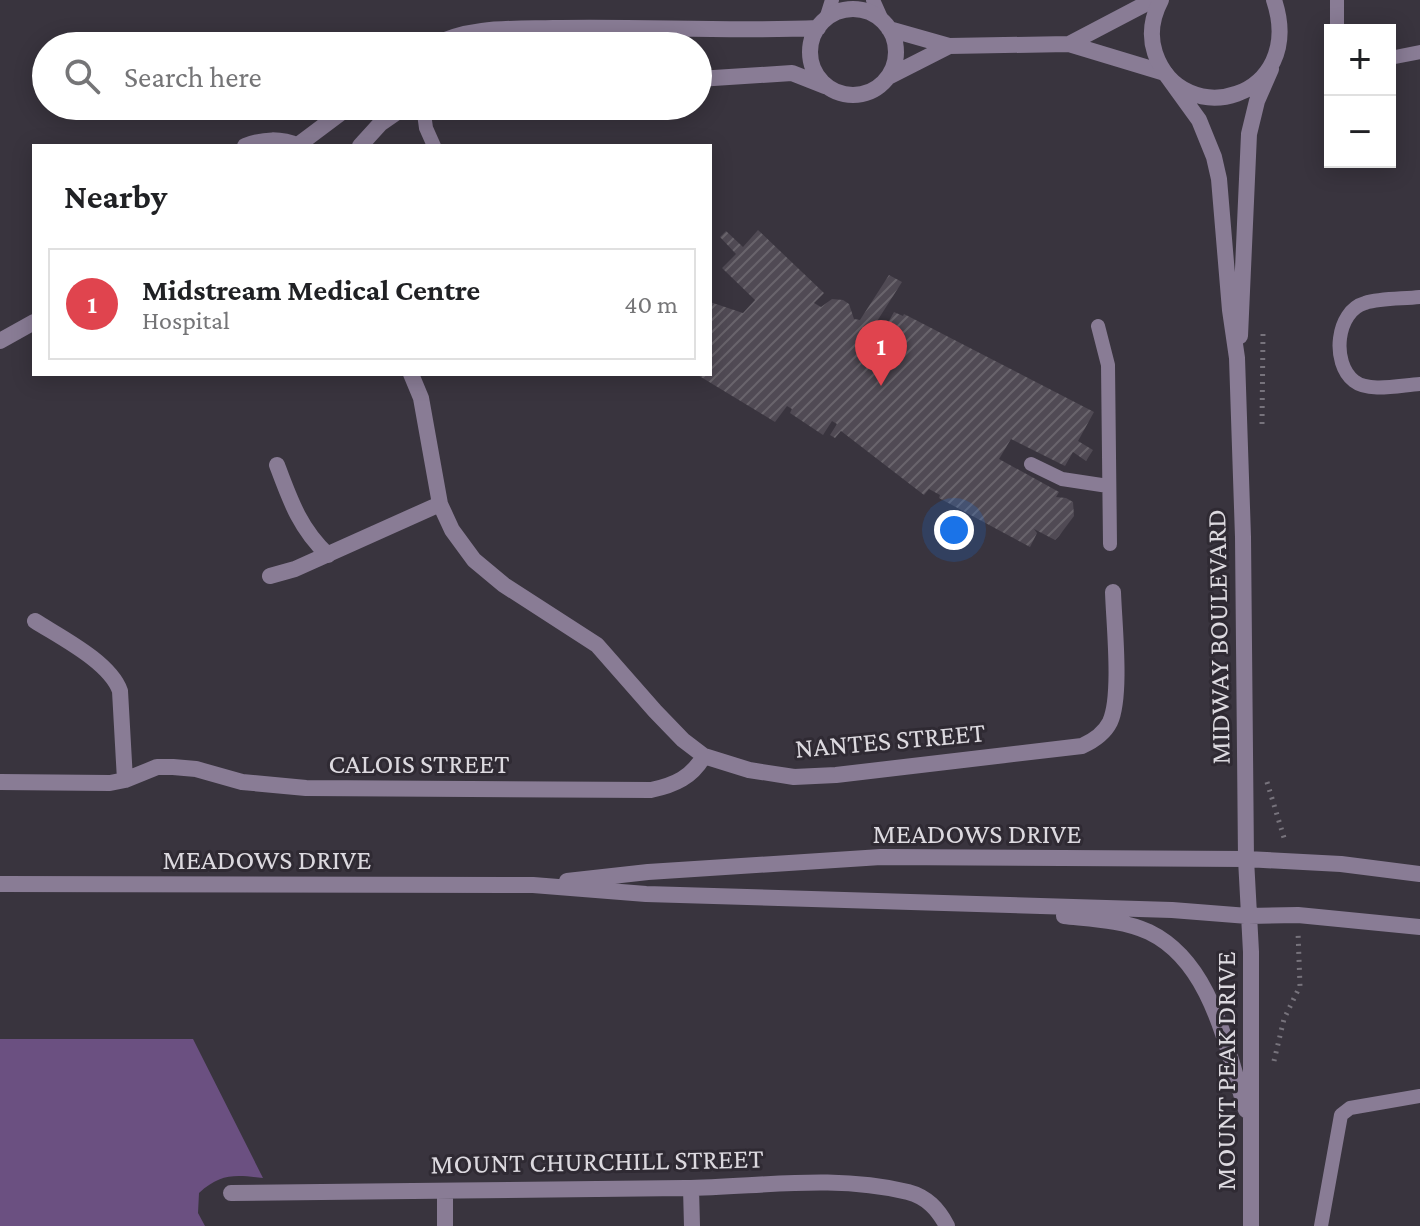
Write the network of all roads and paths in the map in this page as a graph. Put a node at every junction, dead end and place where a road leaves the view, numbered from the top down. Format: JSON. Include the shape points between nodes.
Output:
{"nodes":[{"id":1,"x":832,"y":0,"type":"edge"},
{"id":2,"x":873,"y":0,"type":"edge"},
{"id":3,"x":1153,"y":0,"type":"edge"},
{"id":4,"x":1161,"y":0,"type":"edge"},
{"id":5,"x":1274,"y":0,"type":"edge"},
{"id":6,"x":1337,"y":0,"type":"edge"},
{"id":7,"x":822,"y":23,"type":"junction"},
{"id":8,"x":1337,"y":24,"type":"edge"},
{"id":9,"x":885,"y":25,"type":"junction"},
{"id":10,"x":480,"y":32,"type":"edge"},
{"id":11,"x":1069,"y":44,"type":"junction"},
{"id":12,"x":949,"y":46,"type":"junction"},
{"id":13,"x":1420,"y":52,"type":"edge"},
{"id":14,"x":1396,"y":57,"type":"edge"},
{"id":15,"x":1271,"y":69,"type":"junction"},
{"id":16,"x":1165,"y":73,"type":"junction"},
{"id":17,"x":888,"y":77,"type":"junction"},
{"id":18,"x":712,"y":78,"type":"edge"},
{"id":19,"x":827,"y":87,"type":"junction"},
{"id":20,"x":332,"y":120,"type":"edge"},
{"id":21,"x":386,"y":120,"type":"edge"},
{"id":22,"x":425,"y":120,"type":"edge"},
{"id":23,"x":251,"y":144,"type":"edge"},
{"id":24,"x":295,"y":144,"type":"edge"},
{"id":25,"x":300,"y":144,"type":"edge"},
{"id":26,"x":362,"y":144,"type":"edge"},
{"id":27,"x":433,"y":144,"type":"edge"},
{"id":28,"x":1420,"y":297,"type":"edge"},
{"id":29,"x":32,"y":323,"type":"edge"},
{"id":30,"x":1098,"y":326,"type":"dead end"},
{"id":31,"x":1263,"y":327,"type":"dead end"},
{"id":32,"x":0,"y":341,"type":"edge"},
{"id":33,"x":1237,"y":358,"type":"junction"},
{"id":34,"x":412,"y":376,"type":"edge"},
{"id":35,"x":1420,"y":384,"type":"edge"},
{"id":36,"x":1262,"y":438,"type":"dead end"},
{"id":37,"x":1031,"y":464,"type":"dead end"},
{"id":38,"x":277,"y":465,"type":"dead end"},
{"id":39,"x":1108,"y":486,"type":"junction"},
{"id":40,"x":440,"y":504,"type":"junction"},
{"id":41,"x":1110,"y":544,"type":"dead end"},
{"id":42,"x":328,"y":555,"type":"junction"},
{"id":43,"x":270,"y":576,"type":"dead end"},
{"id":44,"x":1113,"y":592,"type":"dead end"},
{"id":45,"x":35,"y":621,"type":"dead end"},
{"id":46,"x":704,"y":756,"type":"junction"},
{"id":47,"x":125,"y":780,"type":"junction"},
{"id":48,"x":1267,"y":780,"type":"dead end"},
{"id":49,"x":0,"y":782,"type":"edge"},
{"id":50,"x":1246,"y":859,"type":"junction"},
{"id":51,"x":1295,"y":861,"type":"junction"},
{"id":52,"x":1420,"y":874,"type":"edge"},
{"id":53,"x":0,"y":884,"type":"edge"},
{"id":54,"x":533,"y":885,"type":"junction"},
{"id":55,"x":941,"y":902,"type":"junction"},
{"id":56,"x":1298,"y":915,"type":"junction"},
{"id":57,"x":1248,"y":916,"type":"junction"},
{"id":58,"x":1420,"y":927,"type":"edge"},
{"id":59,"x":1273,"y":1063,"type":"dead end"},
{"id":60,"x":1420,"y":1096,"type":"edge"},
{"id":61,"x":1251,"y":1123,"type":"junction"},
{"id":62,"x":691,"y":1188,"type":"junction"},
{"id":63,"x":445,"y":1191,"type":"junction"},
{"id":64,"x":231,"y":1193,"type":"dead end"},
{"id":65,"x":1249,"y":1223,"type":"edge"},
{"id":66,"x":445,"y":1226,"type":"edge"},
{"id":67,"x":692,"y":1226,"type":"edge"},
{"id":68,"x":947,"y":1226,"type":"edge"},
{"id":69,"x":1321,"y":1226,"type":"edge"}],
"edges":[{"from":1,"to":7,"type":"lane"},
{"from":2,"to":9,"type":"lane"},
{"from":3,"to":11,"type":"street"},
{"from":4,"to":16,"type":"street","name":"MIDWAY BOULEVARD","via":[[1152,36]]},
{"from":5,"to":15,"type":"street","name":"MIDWAY BOULEVARD","via":[[1280,34]]},
{"from":6,"to":8,"type":"lane"},
{"from":7,"to":9,"type":"street","via":[[837,13],[860,10]]},
{"from":7,"to":10,"type":"street","via":[[768,30]]},
{"from":7,"to":19,"type":"street","via":[[810,52]]},
{"from":9,"to":12,"type":"street"},
{"from":9,"to":17,"type":"street","via":[[896,52]]},
{"from":11,"to":12,"type":"street"},
{"from":11,"to":16,"type":"street"},
{"from":12,"to":17,"type":"street"},
{"from":13,"to":14,"type":"lane"},
{"from":15,"to":16,"type":"street","via":[[1254,87],[1231,96],[1207,97],[1184,89]]},
{"from":15,"to":33,"type":"street","name":"MIDWAY BOULEVARD","via":[[1249,134]]},
{"from":16,"to":33,"type":"street","name":"MIDWAY BOULEVARD","via":[[1199,120],[1217,168]]},
{"from":17,"to":19,"type":"street","via":[[867,93],[840,93]]},
{"from":18,"to":19,"type":"street","via":[[792,73]]},
{"from":20,"to":25,"type":"street"},
{"from":21,"to":26,"type":"street"},
{"from":22,"to":27,"type":"lane"},
{"from":23,"to":24,"type":"street"},
{"from":28,"to":35,"type":"lane","via":[[1363,303],[1346,315],[1340,334],[1343,365],[1353,380],[1367,387]]},
{"from":29,"to":32,"type":"street"},
{"from":30,"to":39,"type":"lane","via":[[1108,365]]},
{"from":31,"to":36,"type":"path"},
{"from":33,"to":50,"type":"street","name":"MIDWAY BOULEVARD"},
{"from":34,"to":40,"type":"street","name":"NANTES STREET","via":[[421,398]]},
{"from":37,"to":39,"type":"lane","via":[[1062,479]]},
{"from":38,"to":42,"type":"street","via":[[298,519]]},
{"from":39,"to":41,"type":"lane"},
{"from":40,"to":42,"type":"street"},
{"from":40,"to":46,"type":"street","name":"NANTES STREET","via":[[474,560],[597,645],[655,711]]},
{"from":42,"to":43,"type":"street"},
{"from":44,"to":46,"type":"street","name":"NANTES STREET","via":[[1115,706],[1108,726],[1082,746],[794,777]]},
{"from":45,"to":47,"type":"street","via":[[105,667],[117,682]]},
{"from":46,"to":47,"type":"street","name":"CALOIS STREET","via":[[689,775],[651,790],[306,788],[242,782],[173,767],[157,767]]},
{"from":47,"to":49,"type":"street","name":"CALOIS STREET"},
{"from":48,"to":51,"type":"path","via":[[1280,832]]},
{"from":50,"to":51,"type":"street","name":"MEADOWS DRIVE"},
{"from":50,"to":54,"type":"street","name":"MEADOWS DRIVE","via":[[881,857]]},
{"from":50,"to":57,"type":"street","name":"MIDWAY BOULEVARD"},
{"from":51,"to":52,"type":"street","name":"MEADOWS DRIVE"},
{"from":53,"to":54,"type":"street","name":"MEADOWS DRIVE"},
{"from":54,"to":55,"type":"street","name":"MEADOWS DRIVE","via":[[646,894]]},
{"from":55,"to":57,"type":"street","name":"MEADOWS DRIVE"},
{"from":55,"to":61,"type":"street","via":[[1107,921],[1147,931],[1170,945],[1207,991]]},
{"from":56,"to":57,"type":"street","name":"MEADOWS DRIVE"},
{"from":56,"to":58,"type":"street","name":"MEADOWS DRIVE"},
{"from":56,"to":59,"type":"path","via":[[1300,986],[1284,1019]]},
{"from":57,"to":61,"type":"street","name":"MOUNT PEAK DRIVE"},
{"from":60,"to":69,"type":"lane","via":[[1350,1108],[1341,1115]]},
{"from":61,"to":65,"type":"street","name":"MOUNT PEAK DRIVE"},
{"from":62,"to":63,"type":"street","name":"MOUNT CHURCHILL STREET"},
{"from":62,"to":67,"type":"street"},
{"from":62,"to":68,"type":"street","name":"MOUNT CHURCHILL STREET","via":[[838,1181],[879,1186],[927,1200]]},
{"from":63,"to":64,"type":"street","name":"MOUNT CHURCHILL STREET"},
{"from":63,"to":66,"type":"street"}]}
